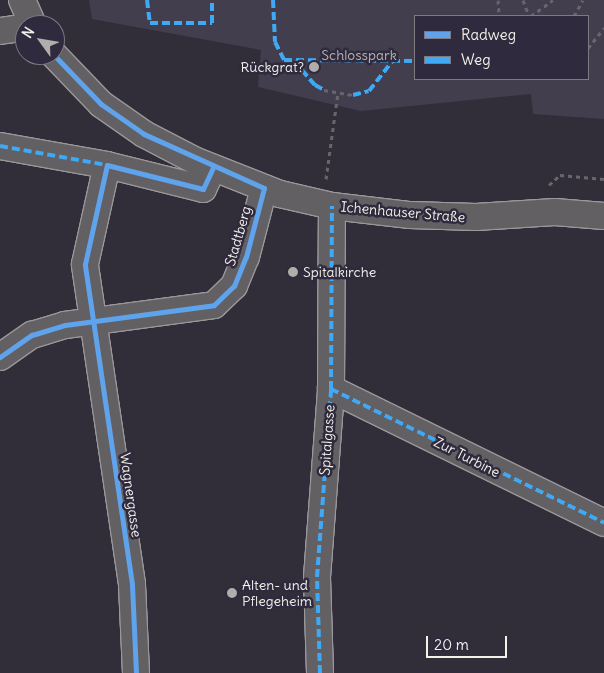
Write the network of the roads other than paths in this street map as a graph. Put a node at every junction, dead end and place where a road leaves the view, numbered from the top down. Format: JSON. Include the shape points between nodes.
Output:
{"nodes":[{"id":1,"x":22,"y":0,"type":"edge"},
{"id":2,"x":20,"y":15,"type":"edge"},
{"id":3,"x":63,"y":65,"type":"edge"},
{"id":4,"x":0,"y":146,"type":"edge"},
{"id":5,"x":107,"y":164,"type":"junction"},
{"id":6,"x":213,"y":168,"type":"junction"},
{"id":7,"x":264,"y":188,"type":"junction"},
{"id":8,"x":329,"y":195,"type":"junction"},
{"id":9,"x":604,"y":216,"type":"edge"},
{"id":10,"x":94,"y":321,"type":"junction"},
{"id":11,"x":3,"y":345,"type":"edge"},
{"id":12,"x":331,"y":389,"type":"junction"},
{"id":13,"x":604,"y":523,"type":"edge"},
{"id":14,"x":136,"y":673,"type":"edge"},
{"id":15,"x":320,"y":673,"type":"edge"}],
"edges":[{"from":1,"to":2,"type":"street"},
{"from":3,"to":6,"type":"street","via":[[100,104],[136,129]]},
{"from":4,"to":5,"type":"street"},
{"from":5,"to":6,"type":"street","via":[[203,189]]},
{"from":5,"to":10,"type":"street","via":[[85,264]]},
{"from":6,"to":7,"type":"street"},
{"from":7,"to":8,"type":"street","name":"Ichenhauser Straße"},
{"from":7,"to":10,"type":"street","name":"Stadtberg","via":[[237,279],[214,305]]},
{"from":8,"to":9,"type":"street","name":"Ichenhauser Straße","via":[[420,215],[476,217],[555,212]]},
{"from":8,"to":12,"type":"street","name":"Spitalgasse"},
{"from":10,"to":11,"type":"street","name":"Stadtberg"},
{"from":10,"to":14,"type":"street","name":"Wagnergasse","via":[[132,584]]},
{"from":12,"to":13,"type":"street","name":"Zur Turbine"},
{"from":12,"to":15,"type":"street","name":"Spitalgasse","via":[[317,576]]}]}
